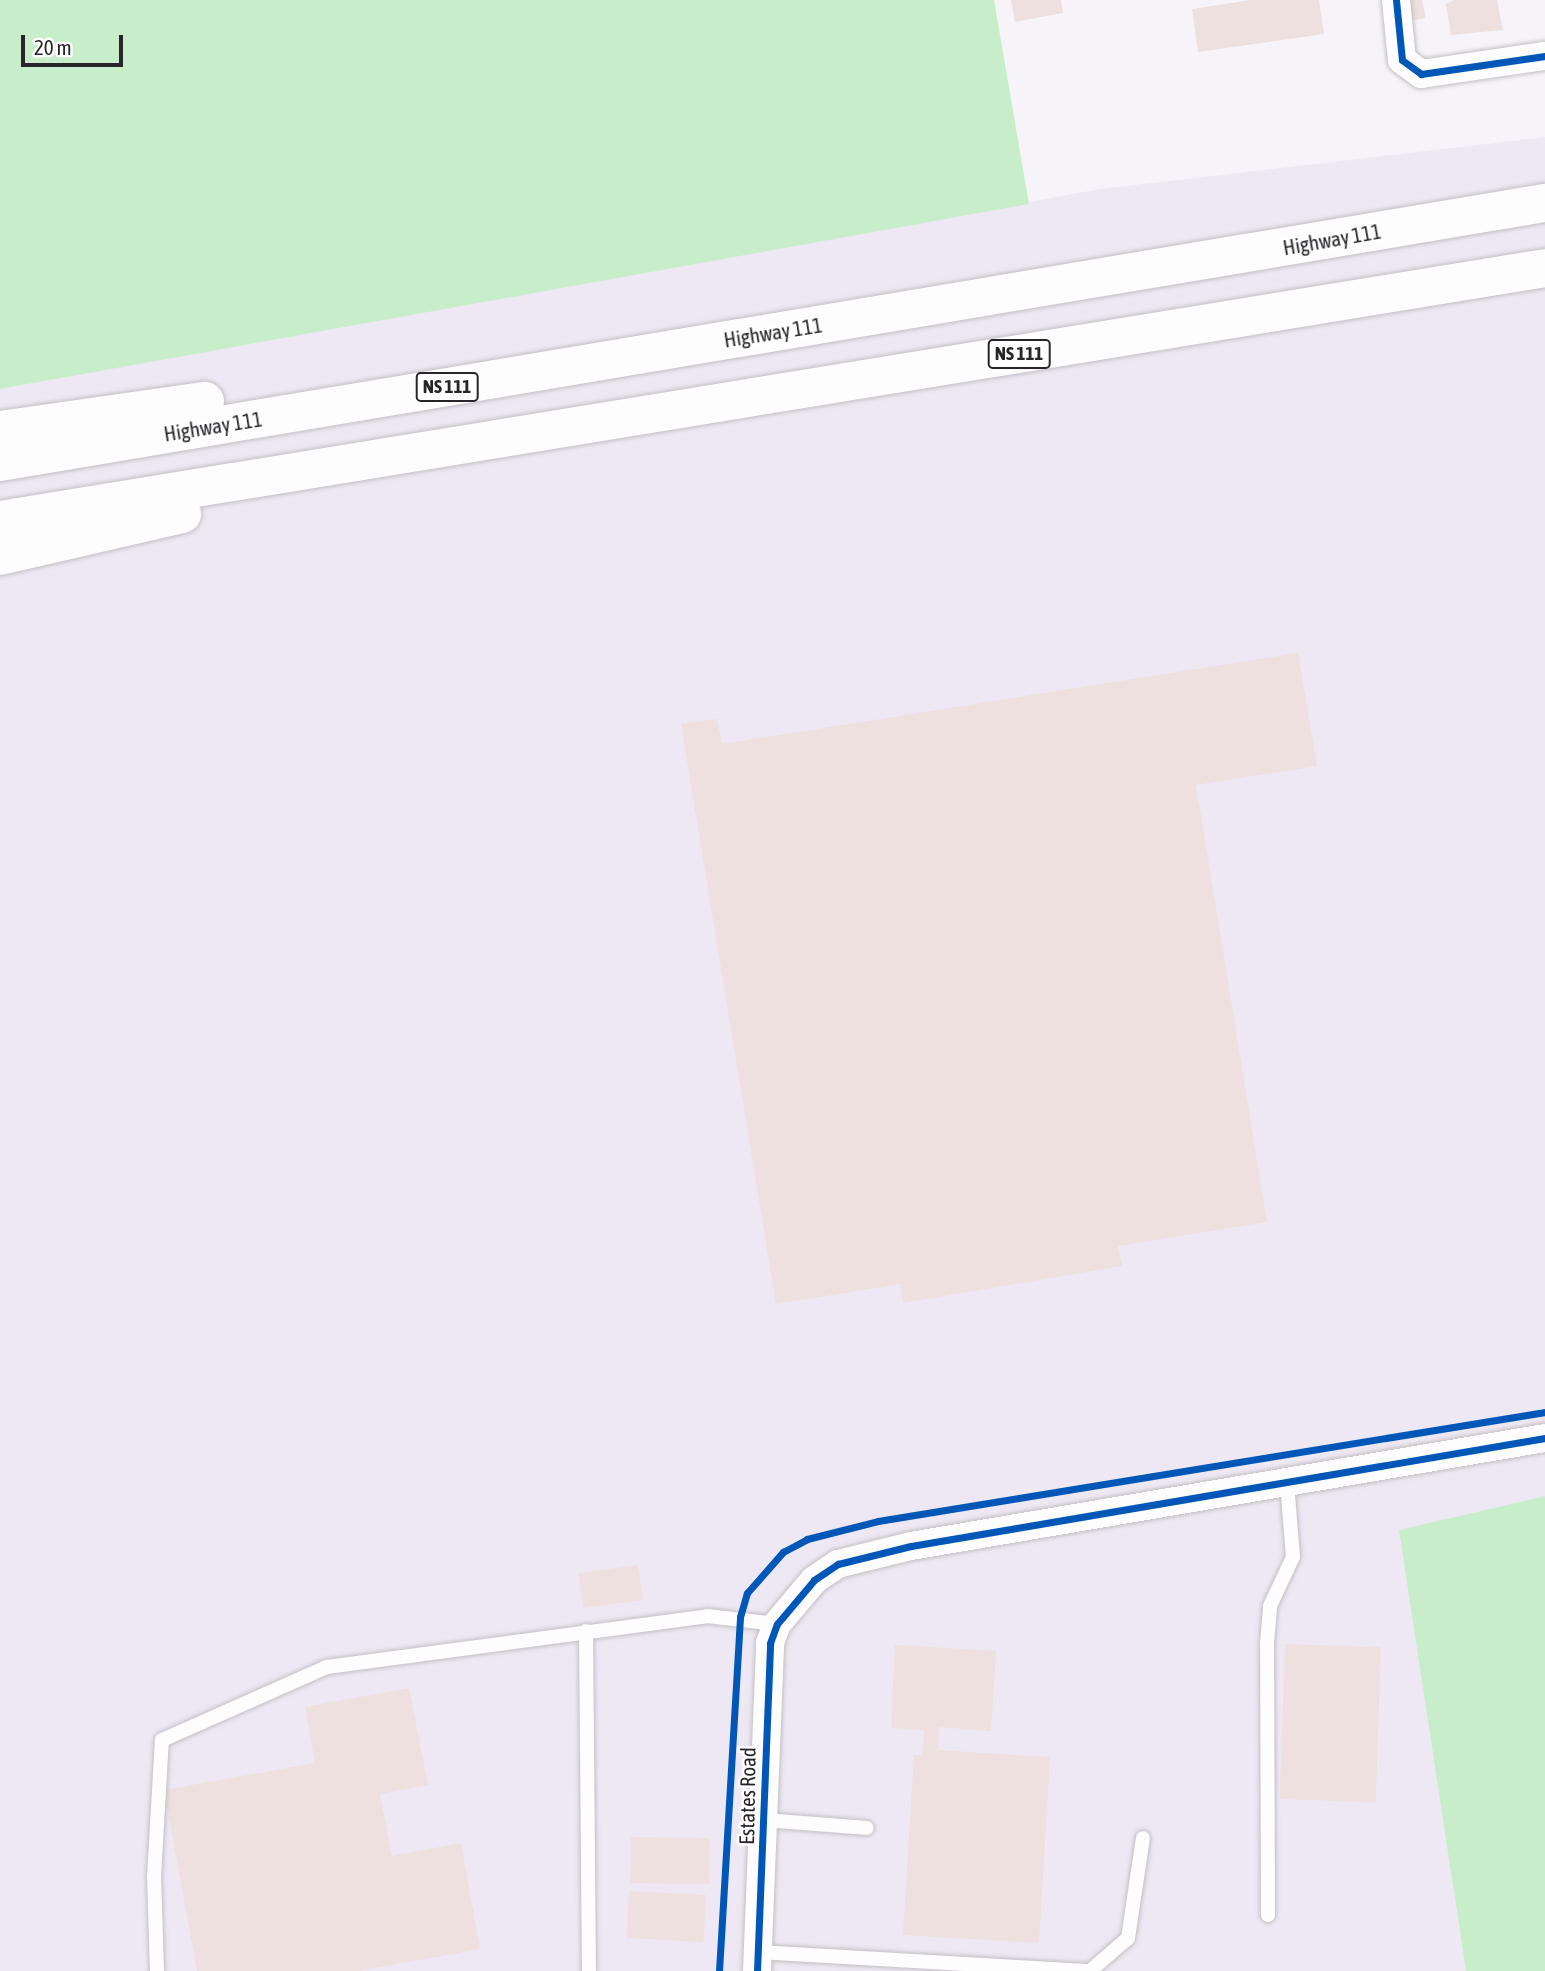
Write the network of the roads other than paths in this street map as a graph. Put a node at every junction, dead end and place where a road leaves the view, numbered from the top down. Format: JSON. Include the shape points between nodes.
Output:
{"nodes":[{"id":1,"x":1396,"y":0,"type":"edge"},
{"id":2,"x":1545,"y":56,"type":"edge"},
{"id":3,"x":1545,"y":203,"type":"edge"},
{"id":4,"x":1545,"y":268,"type":"edge"},
{"id":5,"x":894,"y":312,"type":"junction"},
{"id":6,"x":0,"y":430,"type":"edge"},
{"id":7,"x":493,"y":439,"type":"junction"},
{"id":8,"x":0,"y":461,"type":"edge"},
{"id":9,"x":0,"y":520,"type":"edge"},
{"id":10,"x":0,"y":556,"type":"edge"},
{"id":11,"x":1545,"y":1438,"type":"edge"},
{"id":12,"x":1287,"y":1483,"type":"junction"},
{"id":13,"x":777,"y":1624,"type":"junction"},
{"id":14,"x":586,"y":1631,"type":"junction"},
{"id":15,"x":765,"y":1819,"type":"junction"},
{"id":16,"x":867,"y":1828,"type":"dead end"},
{"id":17,"x":1143,"y":1838,"type":"dead end"},
{"id":18,"x":1268,"y":1915,"type":"dead end"},
{"id":19,"x":758,"y":1962,"type":"edge"},
{"id":20,"x":157,"y":1971,"type":"edge"},
{"id":21,"x":589,"y":1971,"type":"edge"}],
"edges":[{"from":1,"to":2,"type":"street","via":[[1402,60],[1421,74]]},
{"from":3,"to":5,"type":"highway","name":"Highway 111","number":"NS 111"},
{"from":4,"to":7,"type":"highway","number":"NS 111"},
{"from":5,"to":6,"type":"highway","via":[[735,326]]},
{"from":5,"to":8,"type":"highway","name":"Highway 111","number":"NS 111"},
{"from":7,"to":9,"type":"highway","number":"NS 111"},
{"from":7,"to":10,"type":"highway","via":[[421,471],[287,488]]},
{"from":11,"to":12,"type":"street"},
{"from":12,"to":13,"type":"street","via":[[860,1557],[814,1580]]},
{"from":12,"to":18,"type":"lane","via":[[1293,1557],[1270,1606],[1267,1643]]},
{"from":13,"to":14,"type":"lane","via":[[707,1616]]},
{"from":13,"to":15,"type":"street","name":"Estates Road","via":[[767,1666]]},
{"from":14,"to":20,"type":"lane","via":[[327,1667],[162,1740],[153,1877]]},
{"from":14,"to":21,"type":"lane"},
{"from":15,"to":16,"type":"lane"},
{"from":15,"to":19,"type":"street","name":"Estates Road"},
{"from":17,"to":19,"type":"lane","via":[[1128,1938],[1090,1971]]}]}
